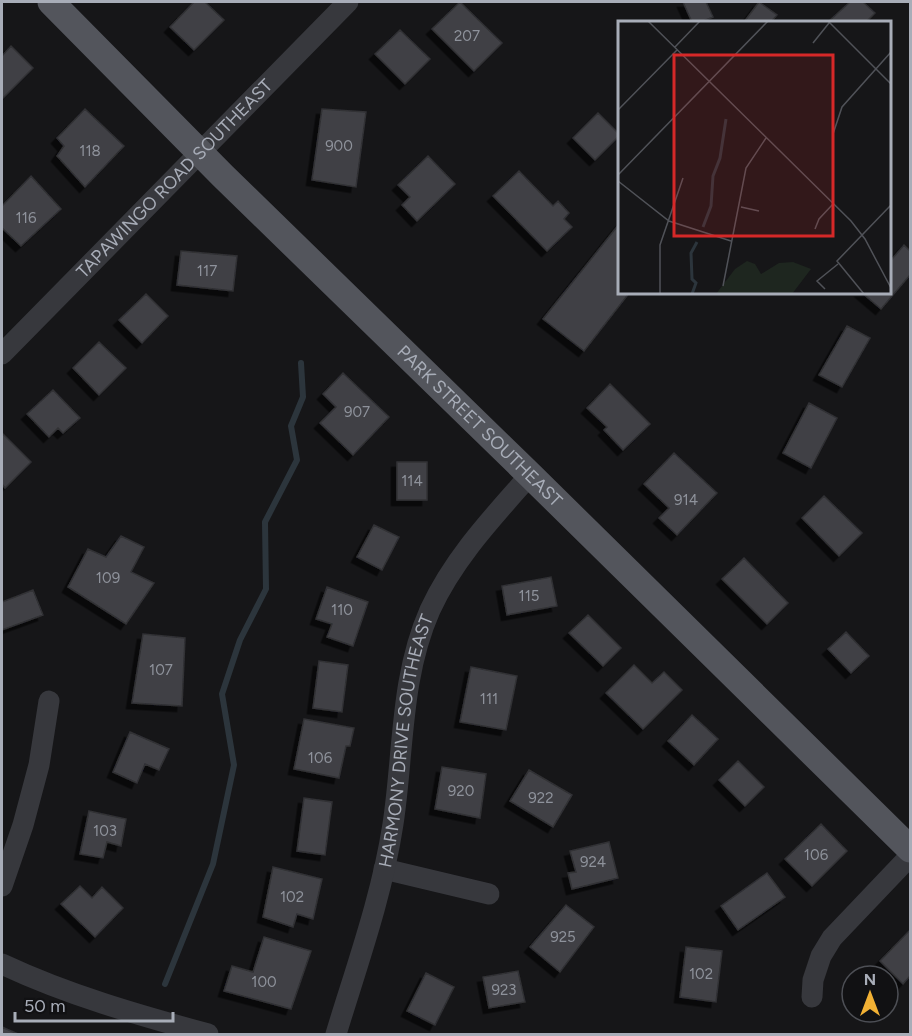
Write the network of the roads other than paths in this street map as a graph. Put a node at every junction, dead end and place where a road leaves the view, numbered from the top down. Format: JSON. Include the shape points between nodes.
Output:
{"nodes":[{"id":1,"x":51,"y":2,"type":"edge"},
{"id":2,"x":348,"y":2,"type":"edge"},
{"id":3,"x":200,"y":152,"type":"junction"},
{"id":4,"x":2,"y":354,"type":"edge"},
{"id":5,"x":530,"y":475,"type":"junction"},
{"id":6,"x":49,"y":701,"type":"dead end"},
{"id":7,"x":910,"y":849,"type":"edge"},
{"id":8,"x":910,"y":856,"type":"edge"},
{"id":9,"x":384,"y":869,"type":"junction"},
{"id":10,"x":2,"y":886,"type":"edge"},
{"id":11,"x":489,"y":894,"type":"dead end"},
{"id":12,"x":2,"y":964,"type":"edge"},
{"id":13,"x":812,"y":997,"type":"dead end"},
{"id":14,"x":208,"y":1035,"type":"edge"},
{"id":15,"x":336,"y":1035,"type":"edge"}],
"edges":[{"from":1,"to":3,"type":"main road","name":"PARK STREET SOUTHEAST"},
{"from":2,"to":3,"type":"street","name":"TAPAWINGO ROAD SOUTHEAST"},
{"from":3,"to":4,"type":"street","name":"TAPAWINGO ROAD SOUTHEAST"},
{"from":3,"to":5,"type":"main road","name":"PARK STREET SOUTHEAST"},
{"from":5,"to":7,"type":"main road","name":"PARK STREET SOUTHEAST"},
{"from":5,"to":9,"type":"street","name":"HARMONY DRIVE SOUTHEAST","via":[[469,546],[430,610],[406,691],[393,823]]},
{"from":6,"to":10,"type":"street","via":[[39,765]]},
{"from":8,"to":13,"type":"street","via":[[832,938],[821,956]]},
{"from":9,"to":11,"type":"street"},
{"from":9,"to":15,"type":"street","name":"HARMONY DRIVE SOUTHEAST"},
{"from":12,"to":14,"type":"street","via":[[91,1000]]}]}
